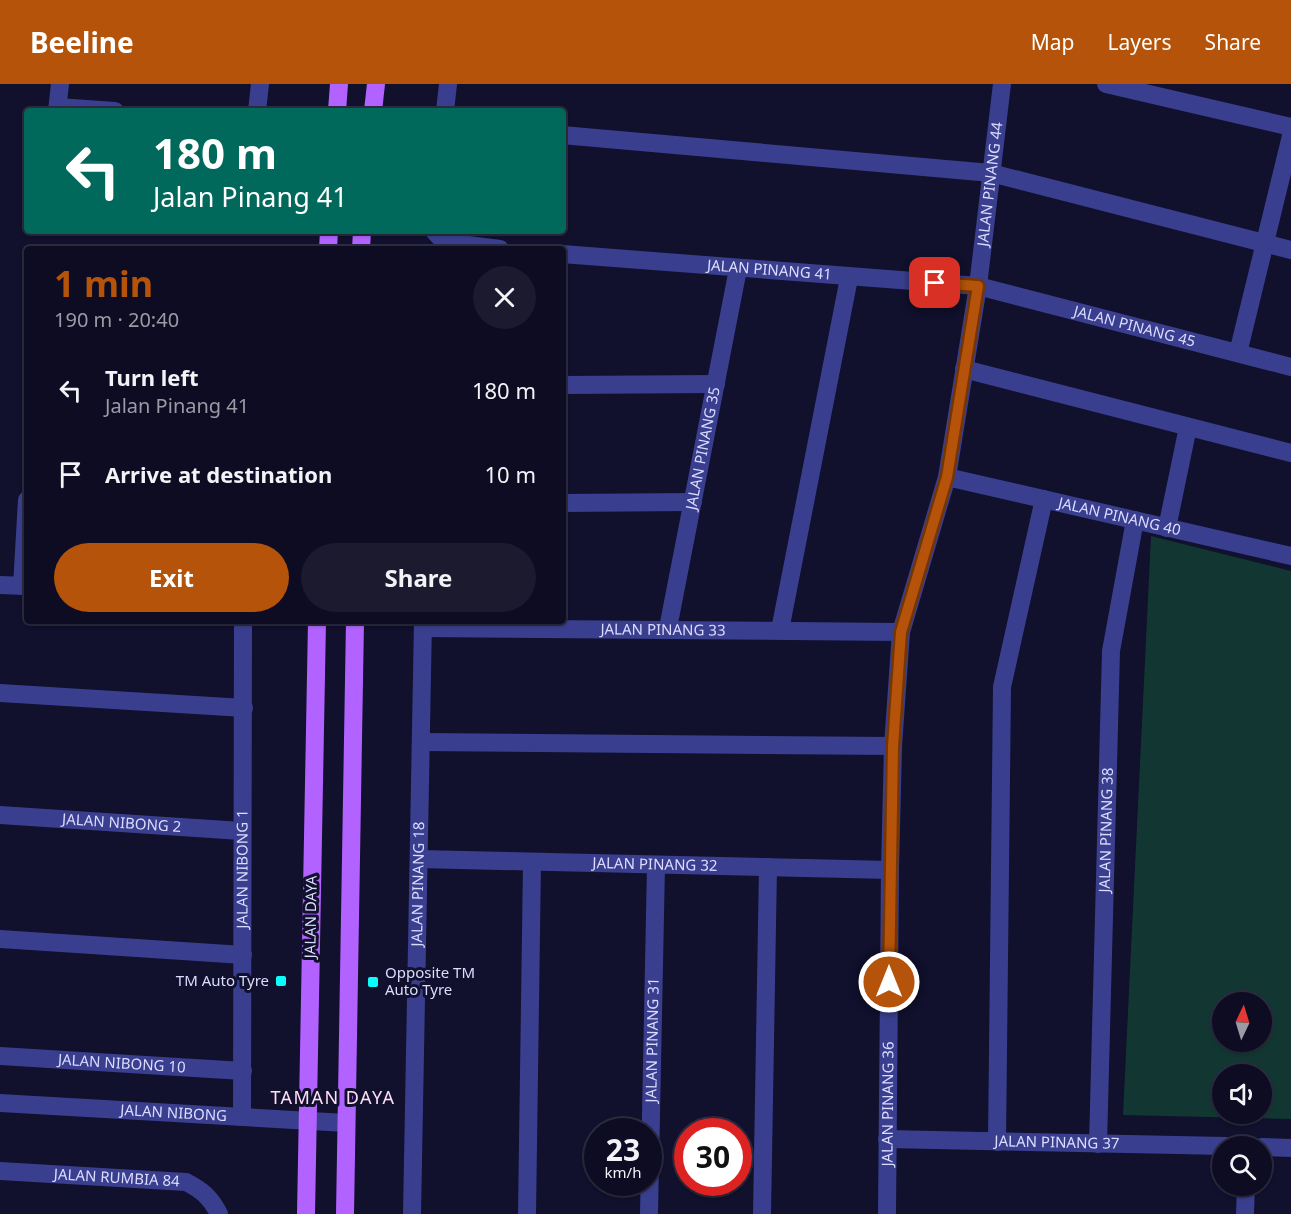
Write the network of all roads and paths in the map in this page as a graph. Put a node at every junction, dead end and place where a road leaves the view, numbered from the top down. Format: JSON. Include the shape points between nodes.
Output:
{"nodes":[{"id":1,"x":60,"y":84,"type":"edge"},
{"id":2,"x":260,"y":84,"type":"edge"},
{"id":3,"x":339,"y":84,"type":"edge"},
{"id":4,"x":376,"y":84,"type":"edge"},
{"id":5,"x":448,"y":84,"type":"edge"},
{"id":6,"x":1002,"y":84,"type":"edge"},
{"id":7,"x":1106,"y":84,"type":"edge"},
{"id":8,"x":58,"y":108,"type":"edge"},
{"id":9,"x":257,"y":108,"type":"edge"},
{"id":10,"x":337,"y":108,"type":"edge"},
{"id":11,"x":373,"y":108,"type":"edge"},
{"id":12,"x":445,"y":108,"type":"edge"},
{"id":13,"x":1291,"y":127,"type":"edge"},
{"id":14,"x":566,"y":135,"type":"edge"},
{"id":15,"x":1291,"y":136,"type":"edge"},
{"id":16,"x":991,"y":173,"type":"junction"},
{"id":17,"x":439,"y":237,"type":"edge"},
{"id":18,"x":1265,"y":243,"type":"junction"},
{"id":19,"x":485,"y":246,"type":"edge"},
{"id":20,"x":1291,"y":250,"type":"edge"},
{"id":21,"x":566,"y":254,"type":"edge"},
{"id":22,"x":738,"y":269,"type":"junction"},
{"id":23,"x":849,"y":278,"type":"junction"},
{"id":24,"x":978,"y":286,"type":"junction"},
{"id":25,"x":1238,"y":353,"type":"junction"},
{"id":26,"x":1291,"y":367,"type":"edge"},
{"id":27,"x":964,"y":369,"type":"junction"},
{"id":28,"x":716,"y":384,"type":"junction"},
{"id":29,"x":566,"y":385,"type":"edge"},
{"id":30,"x":1188,"y":426,"type":"junction"},
{"id":31,"x":1291,"y":453,"type":"edge"},
{"id":32,"x":947,"y":477,"type":"junction"},
{"id":33,"x":1044,"y":499,"type":"junction"},
{"id":34,"x":693,"y":502,"type":"junction"},
{"id":35,"x":566,"y":503,"type":"edge"},
{"id":36,"x":1135,"y":520,"type":"junction"},
{"id":37,"x":1167,"y":528,"type":"junction"},
{"id":38,"x":1291,"y":556,"type":"edge"},
{"id":39,"x":0,"y":585,"type":"edge"},
{"id":40,"x":24,"y":586,"type":"edge"},
{"id":41,"x":243,"y":624,"type":"edge"},
{"id":42,"x":317,"y":624,"type":"edge"},
{"id":43,"x":355,"y":624,"type":"edge"},
{"id":44,"x":423,"y":624,"type":"edge"},
{"id":45,"x":668,"y":628,"type":"junction"},
{"id":46,"x":780,"y":630,"type":"junction"},
{"id":47,"x":901,"y":632,"type":"junction"},
{"id":48,"x":0,"y":693,"type":"edge"},
{"id":49,"x":244,"y":708,"type":"junction"},
{"id":50,"x":421,"y":742,"type":"junction"},
{"id":51,"x":893,"y":746,"type":"junction"},
{"id":52,"x":0,"y":815,"type":"edge"},
{"id":53,"x":241,"y":831,"type":"junction"},
{"id":54,"x":419,"y":859,"type":"junction"},
{"id":55,"x":532,"y":862,"type":"junction"},
{"id":56,"x":656,"y":866,"type":"junction"},
{"id":57,"x":768,"y":867,"type":"junction"},
{"id":58,"x":890,"y":870,"type":"junction"},
{"id":59,"x":0,"y":939,"type":"edge"},
{"id":60,"x":243,"y":955,"type":"junction"},
{"id":61,"x":0,"y":1056,"type":"edge"},
{"id":62,"x":243,"y":1071,"type":"junction"},
{"id":63,"x":0,"y":1103,"type":"edge"},
{"id":64,"x":242,"y":1117,"type":"junction"},
{"id":65,"x":307,"y":1121,"type":"junction"},
{"id":66,"x":346,"y":1123,"type":"junction"},
{"id":67,"x":888,"y":1139,"type":"junction"},
{"id":68,"x":997,"y":1142,"type":"junction"},
{"id":69,"x":1098,"y":1144,"type":"junction"},
{"id":70,"x":1212,"y":1146,"type":"edge"},
{"id":71,"x":1272,"y":1147,"type":"edge"},
{"id":72,"x":1291,"y":1148,"type":"edge"},
{"id":73,"x":0,"y":1171,"type":"edge"},
{"id":74,"x":1246,"y":1196,"type":"edge"},
{"id":75,"x":219,"y":1214,"type":"edge"},
{"id":76,"x":306,"y":1214,"type":"edge"},
{"id":77,"x":345,"y":1214,"type":"edge"},
{"id":78,"x":412,"y":1214,"type":"edge"},
{"id":79,"x":526,"y":1214,"type":"edge"},
{"id":80,"x":648,"y":1214,"type":"edge"},
{"id":81,"x":762,"y":1214,"type":"edge"},
{"id":82,"x":887,"y":1214,"type":"edge"},
{"id":83,"x":1245,"y":1214,"type":"edge"}],
"edges":[{"from":1,"to":8,"type":"street"},
{"from":2,"to":9,"type":"street"},
{"from":3,"to":10,"type":"main road"},
{"from":4,"to":11,"type":"main road"},
{"from":5,"to":12,"type":"street"},
{"from":6,"to":16,"type":"street","name":"JALAN PINANG 44"},
{"from":7,"to":13,"type":"street"},
{"from":14,"to":16,"type":"street"},
{"from":15,"to":18,"type":"street"},
{"from":16,"to":18,"type":"street"},
{"from":16,"to":24,"type":"street","name":"JALAN PINANG 44"},
{"from":17,"to":19,"type":"street"},
{"from":18,"to":20,"type":"street"},
{"from":18,"to":25,"type":"street"},
{"from":21,"to":22,"type":"street","name":"JALAN PINANG 41"},
{"from":22,"to":23,"type":"street","name":"JALAN PINANG 41"},
{"from":22,"to":28,"type":"street","name":"JALAN PINANG 35"},
{"from":23,"to":24,"type":"street","name":"JALAN PINANG 41"},
{"from":23,"to":46,"type":"street"},
{"from":24,"to":25,"type":"street","name":"JALAN PINANG 45"},
{"from":24,"to":27,"type":"street","name":"JALAN PINANG 36"},
{"from":25,"to":26,"type":"street","name":"JALAN PINANG 45"},
{"from":27,"to":30,"type":"street"},
{"from":27,"to":32,"type":"street","name":"JALAN PINANG 36"},
{"from":28,"to":29,"type":"street"},
{"from":28,"to":34,"type":"street","name":"JALAN PINANG 35"},
{"from":30,"to":31,"type":"street"},
{"from":30,"to":37,"type":"street"},
{"from":32,"to":33,"type":"street","name":"JALAN PINANG 40"},
{"from":32,"to":47,"type":"street","name":"JALAN PINANG 36"},
{"from":33,"to":36,"type":"street","name":"JALAN PINANG 40"},
{"from":33,"to":68,"type":"street","via":[[1002,687]]},
{"from":34,"to":35,"type":"street"},
{"from":34,"to":45,"type":"street","name":"JALAN PINANG 35"},
{"from":36,"to":37,"type":"street","name":"JALAN PINANG 40"},
{"from":36,"to":69,"type":"street","name":"JALAN PINANG 38","via":[[1111,651]]},
{"from":37,"to":38,"type":"street","name":"JALAN PINANG 40"},
{"from":39,"to":40,"type":"street"},
{"from":41,"to":49,"type":"street","name":"JALAN NIBONG 1"},
{"from":42,"to":65,"type":"main road","name":"JALAN DAYA"},
{"from":43,"to":66,"type":"main road"},
{"from":44,"to":45,"type":"street","name":"JALAN PINANG 33"},
{"from":44,"to":50,"type":"street","name":"JALAN PINANG 18"},
{"from":45,"to":46,"type":"street","name":"JALAN PINANG 33"},
{"from":46,"to":47,"type":"street","name":"JALAN PINANG 33"},
{"from":47,"to":51,"type":"street","name":"JALAN PINANG 36"},
{"from":48,"to":49,"type":"street"},
{"from":49,"to":53,"type":"street","name":"JALAN NIBONG 1"},
{"from":50,"to":51,"type":"street"},
{"from":50,"to":54,"type":"street","name":"JALAN PINANG 18"},
{"from":51,"to":58,"type":"street","name":"JALAN PINANG 36"},
{"from":52,"to":53,"type":"street","name":"JALAN NIBONG 2"},
{"from":53,"to":60,"type":"street","name":"JALAN NIBONG 1"},
{"from":54,"to":55,"type":"street","name":"JALAN PINANG 32"},
{"from":54,"to":78,"type":"street","name":"JALAN PINANG 18"},
{"from":55,"to":56,"type":"street","name":"JALAN PINANG 32"},
{"from":55,"to":79,"type":"street"},
{"from":56,"to":57,"type":"street","name":"JALAN PINANG 32"},
{"from":56,"to":80,"type":"street","name":"JALAN PINANG 31"},
{"from":57,"to":58,"type":"street","name":"JALAN PINANG 32"},
{"from":57,"to":81,"type":"street"},
{"from":58,"to":67,"type":"street","name":"JALAN PINANG 36"},
{"from":59,"to":60,"type":"street"},
{"from":60,"to":62,"type":"street","name":"JALAN NIBONG 1"},
{"from":61,"to":62,"type":"street","name":"JALAN NIBONG 10"},
{"from":62,"to":64,"type":"street","name":"JALAN NIBONG 1"},
{"from":63,"to":64,"type":"street","name":"JALAN NIBONG"},
{"from":64,"to":65,"type":"street","name":"JALAN NIBONG"},
{"from":65,"to":66,"type":"street","name":"JALAN NIBONG"},
{"from":65,"to":76,"type":"main road","name":"JALAN DAYA"},
{"from":66,"to":77,"type":"main road"},
{"from":67,"to":68,"type":"street","name":"JALAN PINANG 37"},
{"from":67,"to":82,"type":"street","name":"JALAN PINANG 36"},
{"from":68,"to":69,"type":"street","name":"JALAN PINANG 37"},
{"from":69,"to":70,"type":"street","name":"JALAN PINANG 37"},
{"from":71,"to":72,"type":"street"},
{"from":73,"to":75,"type":"street","name":"JALAN RUMBIA 84","via":[[186,1182],[201,1189]]},
{"from":74,"to":83,"type":"street"}]}
